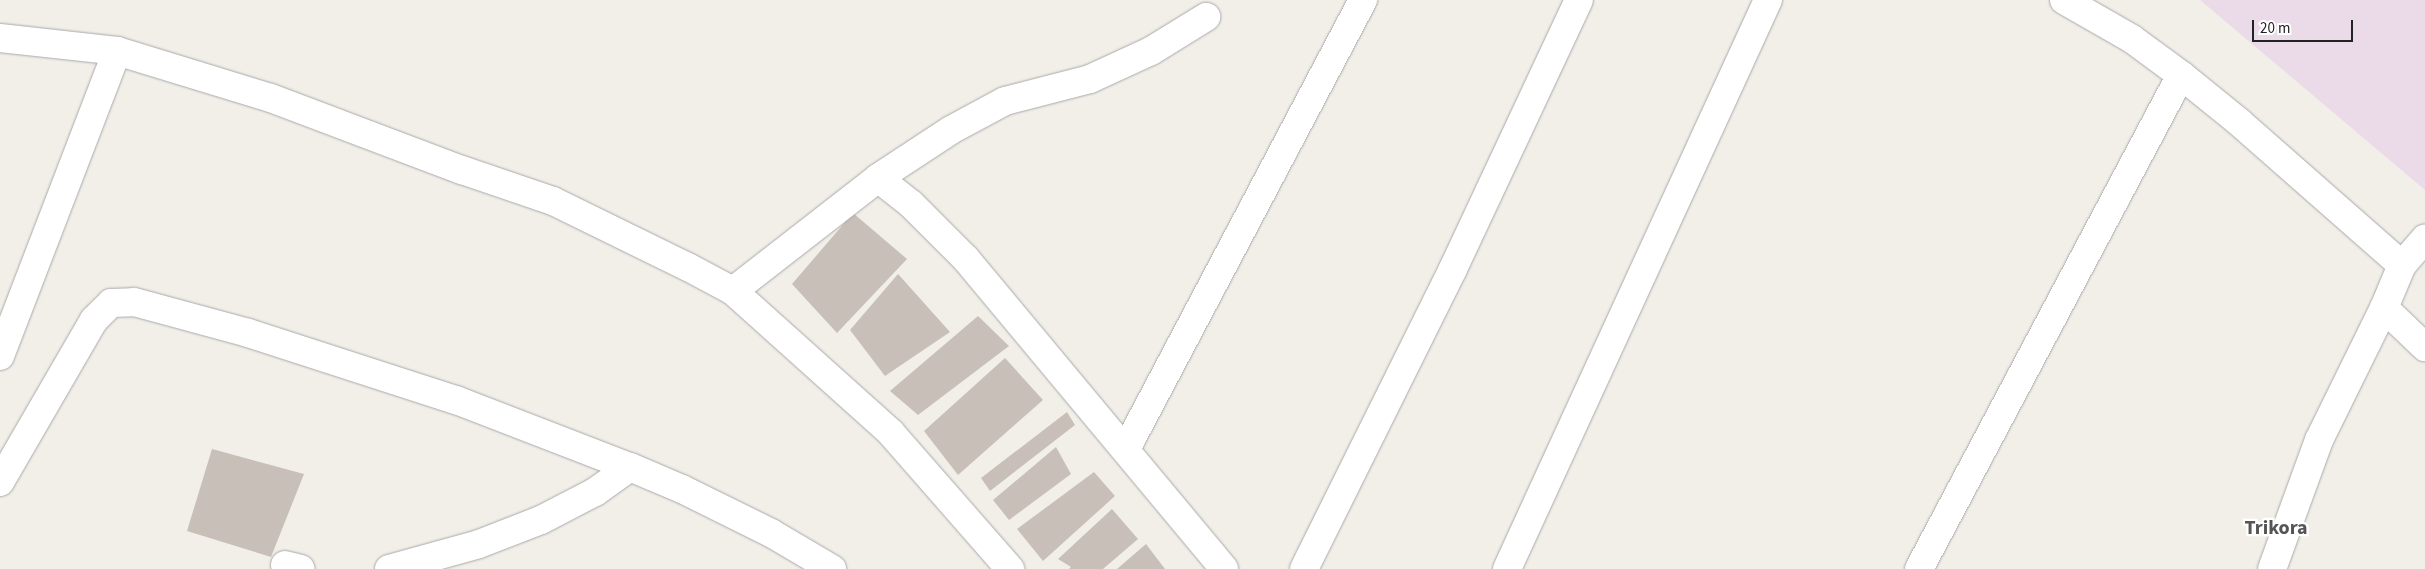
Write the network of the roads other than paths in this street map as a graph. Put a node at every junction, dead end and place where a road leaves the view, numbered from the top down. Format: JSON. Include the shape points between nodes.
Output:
{"nodes":[{"id":1,"x":1363,"y":0,"type":"edge"},
{"id":2,"x":1579,"y":0,"type":"edge"},
{"id":3,"x":1768,"y":0,"type":"edge"},
{"id":4,"x":2064,"y":0,"type":"edge"},
{"id":5,"x":1206,"y":16,"type":"dead end"},
{"id":6,"x":0,"y":38,"type":"edge"},
{"id":7,"x":117,"y":51,"type":"junction"},
{"id":8,"x":2181,"y":75,"type":"junction"},
{"id":9,"x":878,"y":178,"type":"junction"},
{"id":10,"x":2425,"y":239,"type":"edge"},
{"id":11,"x":2402,"y":264,"type":"junction"},
{"id":12,"x":733,"y":291,"type":"junction"},
{"id":13,"x":2384,"y":308,"type":"junction"},
{"id":14,"x":2425,"y":347,"type":"edge"},
{"id":15,"x":0,"y":356,"type":"edge"},
{"id":16,"x":1126,"y":450,"type":"junction"},
{"id":17,"x":630,"y":467,"type":"junction"},
{"id":18,"x":0,"y":482,"type":"edge"},
{"id":19,"x":390,"y":569,"type":"edge"},
{"id":20,"x":832,"y":569,"type":"edge"},
{"id":21,"x":1010,"y":569,"type":"edge"},
{"id":22,"x":1224,"y":569,"type":"edge"},
{"id":23,"x":1304,"y":569,"type":"edge"},
{"id":24,"x":1507,"y":569,"type":"edge"},
{"id":25,"x":1919,"y":569,"type":"edge"},
{"id":26,"x":2272,"y":569,"type":"edge"}],
"edges":[{"from":1,"to":16,"type":"street"},
{"from":2,"to":23,"type":"street","via":[[1452,271]]},
{"from":3,"to":24,"type":"street"},
{"from":4,"to":8,"type":"street","via":[[2132,39]]},
{"from":5,"to":9,"type":"street","via":[[1151,51],[1090,79],[1005,101],[951,130]]},
{"from":6,"to":7,"type":"street"},
{"from":7,"to":12,"type":"street","via":[[271,98],[553,201]]},
{"from":7,"to":15,"type":"street"},
{"from":8,"to":11,"type":"street"},
{"from":8,"to":25,"type":"street"},
{"from":9,"to":12,"type":"street"},
{"from":9,"to":16,"type":"street","via":[[911,204],[966,259]]},
{"from":10,"to":11,"type":"street"},
{"from":11,"to":13,"type":"street"},
{"from":12,"to":21,"type":"street","via":[[891,433]]},
{"from":13,"to":14,"type":"street"},
{"from":13,"to":26,"type":"street","via":[[2319,440]]},
{"from":16,"to":22,"type":"street"},
{"from":17,"to":18,"type":"street","via":[[446,397],[248,333],[134,302],[111,303],[94,320]]},
{"from":17,"to":19,"type":"street","via":[[595,492],[541,520],[478,544]]},
{"from":17,"to":20,"type":"street","via":[[771,533]]}]}
